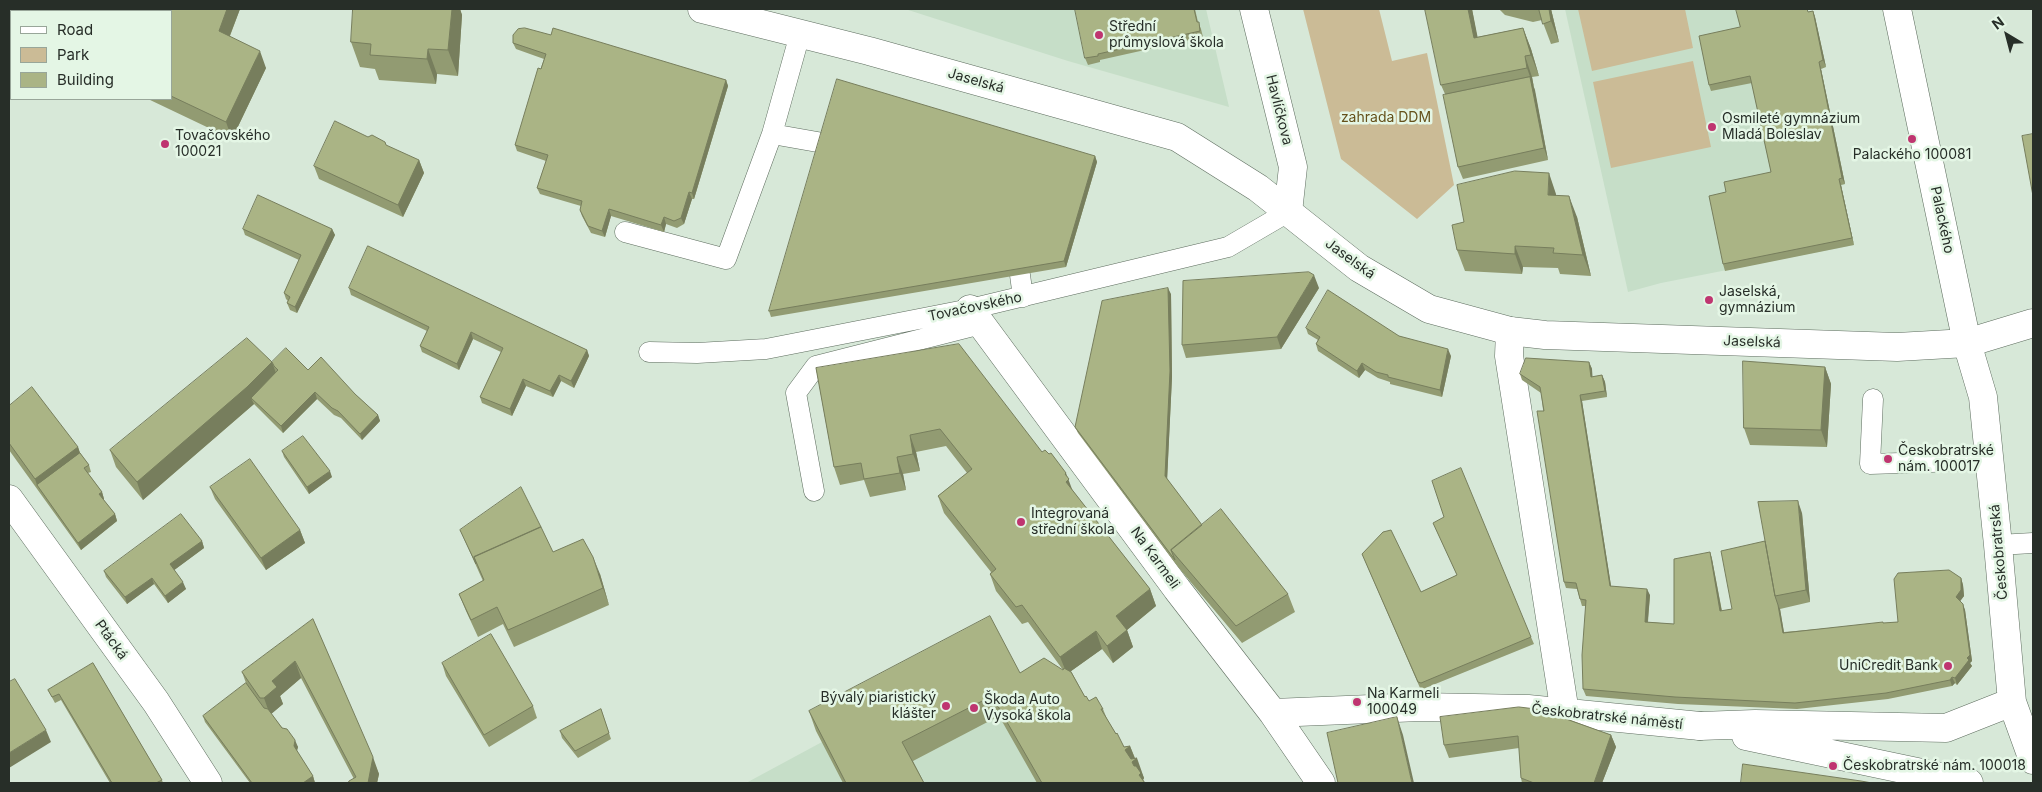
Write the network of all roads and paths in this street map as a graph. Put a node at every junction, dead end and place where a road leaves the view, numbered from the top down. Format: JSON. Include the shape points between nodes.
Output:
{"nodes":[{"id":1,"x":702,"y":9,"type":"edge"},
{"id":2,"x":1254,"y":9,"type":"edge"},
{"id":3,"x":1897,"y":9,"type":"edge"},
{"id":4,"x":800,"y":34,"type":"junction"},
{"id":5,"x":772,"y":134,"type":"junction"},
{"id":6,"x":823,"y":142,"type":"edge"},
{"id":7,"x":1288,"y":212,"type":"junction"},
{"id":8,"x":625,"y":232,"type":"dead end"},
{"id":9,"x":1020,"y":275,"type":"edge"},
{"id":10,"x":1023,"y":297,"type":"junction"},
{"id":11,"x":976,"y":317,"type":"junction"},
{"id":12,"x":2033,"y":323,"type":"edge"},
{"id":13,"x":1510,"y":331,"type":"junction"},
{"id":14,"x":1967,"y":343,"type":"junction"},
{"id":15,"x":649,"y":352,"type":"dead end"},
{"id":16,"x":1873,"y":399,"type":"dead end"},
{"id":17,"x":1989,"y":457,"type":"junction"},
{"id":18,"x":814,"y":491,"type":"dead end"},
{"id":19,"x":9,"y":499,"type":"edge"},
{"id":20,"x":2033,"y":542,"type":"edge"},
{"id":21,"x":1998,"y":545,"type":"junction"},
{"id":22,"x":2012,"y":702,"type":"junction"},
{"id":23,"x":1273,"y":713,"type":"junction"},
{"id":24,"x":1565,"y":713,"type":"junction"},
{"id":25,"x":1700,"y":726,"type":"junction"},
{"id":26,"x":2033,"y":760,"type":"edge"},
{"id":27,"x":208,"y":783,"type":"edge"},
{"id":28,"x":1321,"y":783,"type":"edge"},
{"id":29,"x":1970,"y":783,"type":"edge"}],
"edges":[{"from":1,"to":4,"type":"street","name":"Jaselská"},
{"from":2,"to":7,"type":"street","name":"Havlíčkova","via":[[1294,167]]},
{"from":3,"to":14,"type":"street","name":"Palackého"},
{"from":4,"to":5,"type":"lane"},
{"from":4,"to":7,"type":"street","name":"Jaselská","via":[[1177,137],[1258,188]]},
{"from":5,"to":6,"type":"lane"},
{"from":5,"to":8,"type":"lane","via":[[726,259]]},
{"from":7,"to":10,"type":"lane","name":"Tovačovského","via":[[1228,247]]},
{"from":7,"to":13,"type":"street","name":"Jaselská","via":[[1360,268],[1429,308]]},
{"from":9,"to":10,"type":"lane"},
{"from":10,"to":11,"type":"lane","name":"Tovačovského"},
{"from":11,"to":15,"type":"lane","name":"Tovačovského","via":[[766,350],[697,354]]},
{"from":11,"to":18,"type":"lane","via":[[816,366],[796,392]]},
{"from":11,"to":23,"type":"street","name":"Na Karmeli"},
{"from":12,"to":14,"type":"street","name":"Jaselská"},
{"from":13,"to":14,"type":"street","name":"Jaselská","via":[[1896,347]]},
{"from":13,"to":24,"type":"street","via":[[1509,356]]},
{"from":14,"to":17,"type":"street","name":"Českobratrská","via":[[1983,397]]},
{"from":16,"to":17,"type":"lane","via":[[1870,464],[1961,462]]},
{"from":17,"to":21,"type":"street","name":"Českobratrská"},
{"from":19,"to":27,"type":"street","name":"Ptácká","via":[[156,702]]},
{"from":20,"to":21,"type":"lane"},
{"from":21,"to":22,"type":"street","name":"Českobratrská"},
{"from":22,"to":25,"type":"street","name":"Českobratrské náměstí","via":[[1946,728]]},
{"from":22,"to":26,"type":"street","name":"Českobratrská"},
{"from":23,"to":24,"type":"street","name":"Českobratrské náměstí","via":[[1420,707]]},
{"from":23,"to":28,"type":"street","name":"Na Karmeli"},
{"from":24,"to":25,"type":"street","name":"Českobratrské náměstí"},
{"from":25,"to":29,"type":"street","name":"Českobratrské náměstí"}]}
